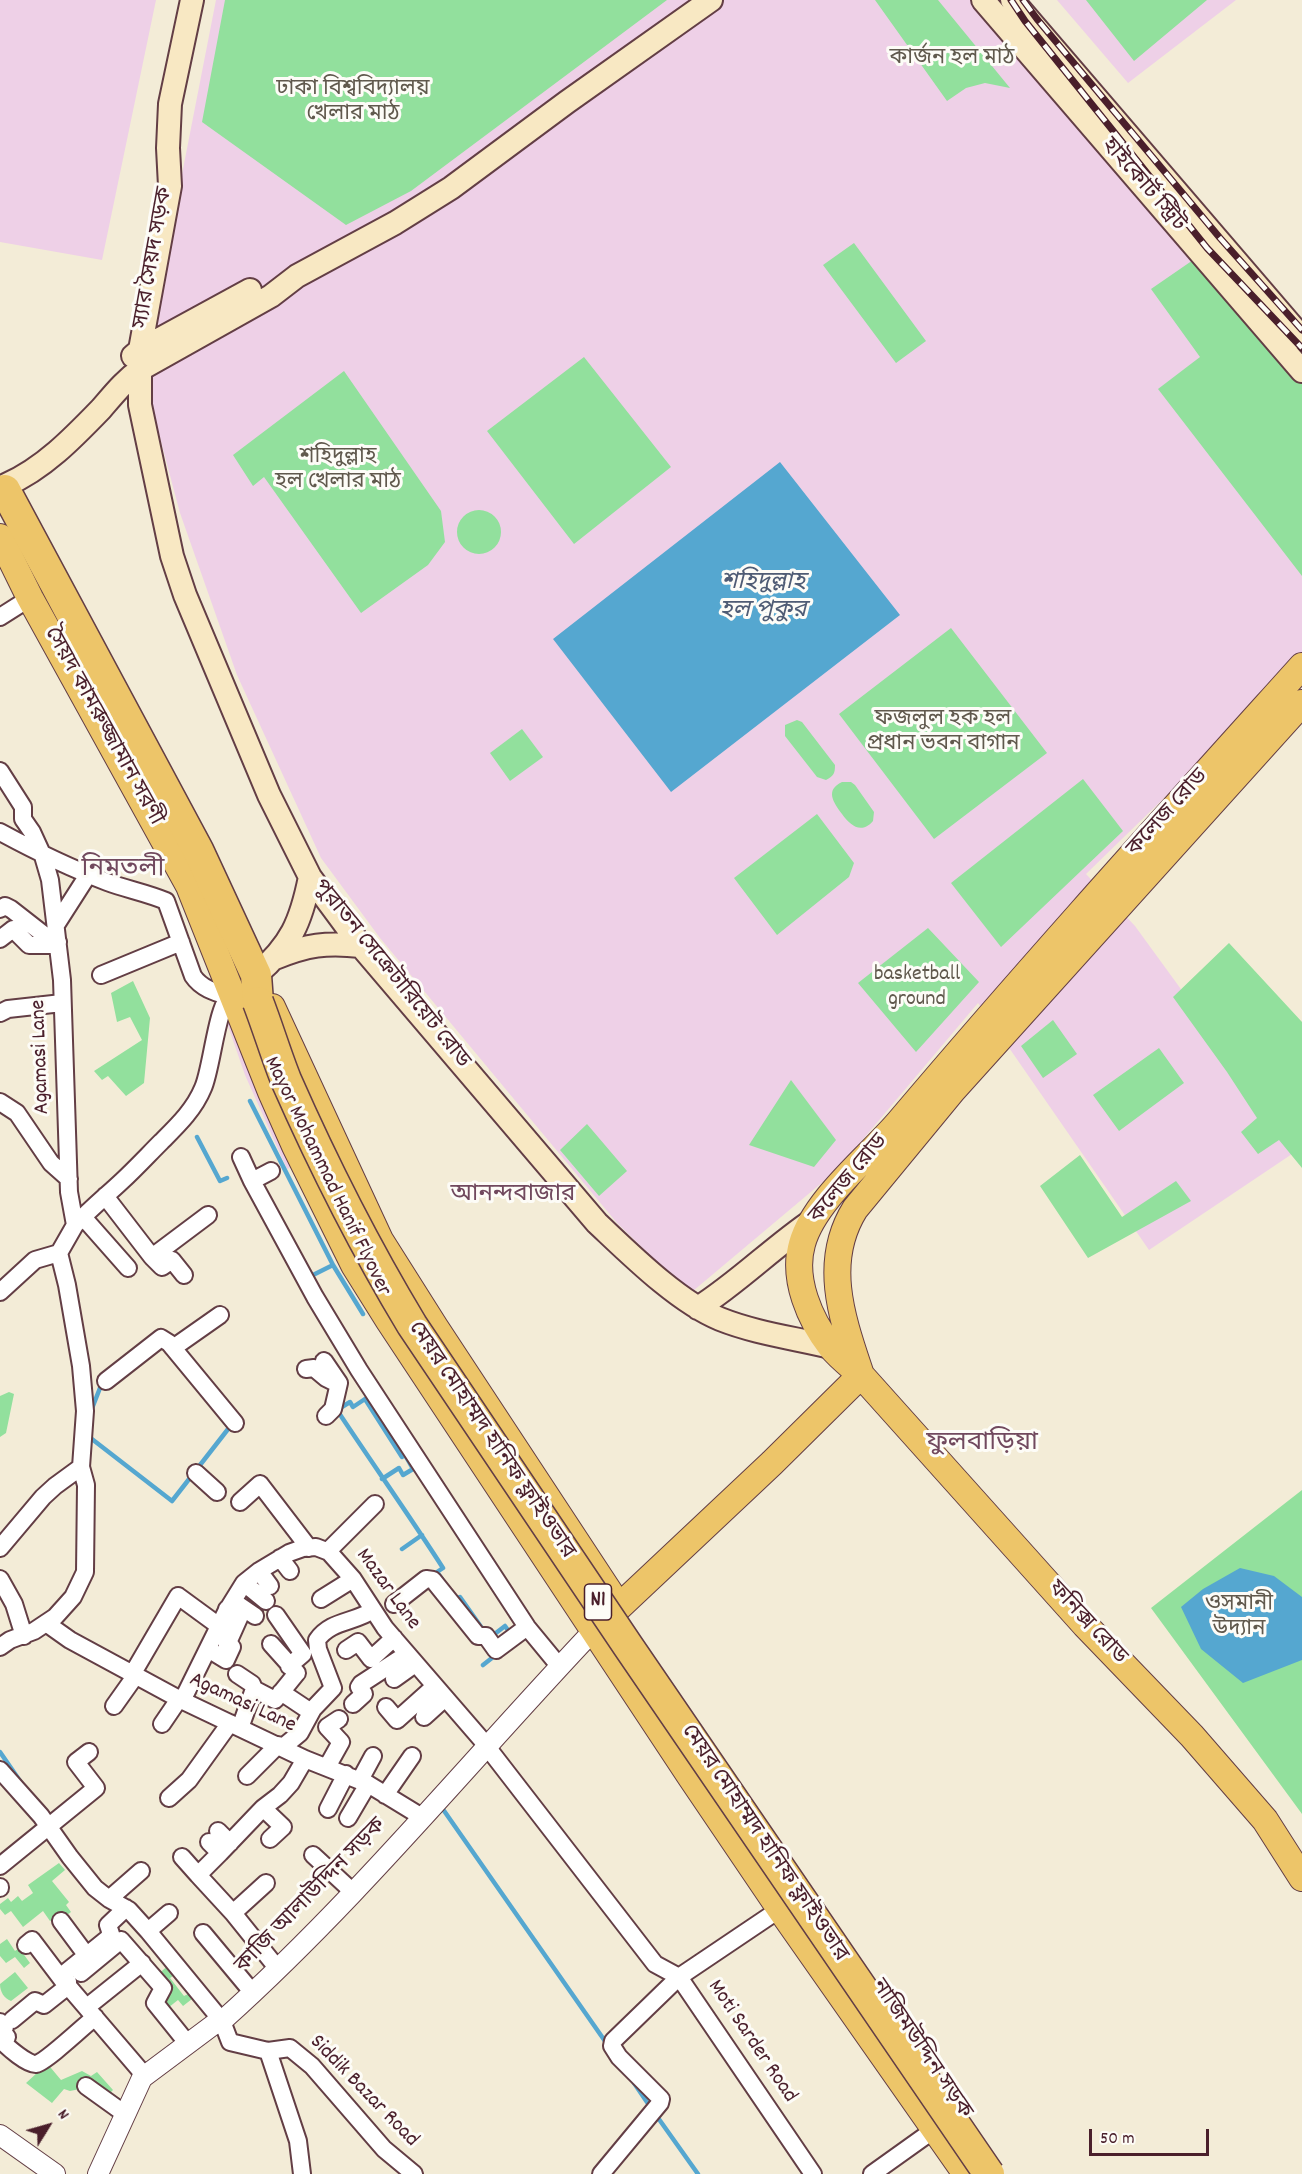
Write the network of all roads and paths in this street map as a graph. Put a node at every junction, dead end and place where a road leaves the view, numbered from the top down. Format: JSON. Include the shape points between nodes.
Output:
{"nodes":[{"id":1,"x":192,"y":0,"type":"edge"},
{"id":2,"x":711,"y":0,"type":"edge"},
{"id":3,"x":983,"y":0,"type":"edge"},
{"id":4,"x":1012,"y":0,"type":"edge"},
{"id":5,"x":1302,"y":338,"type":"edge"},
{"id":6,"x":132,"y":365,"type":"junction"},
{"id":7,"x":1302,"y":370,"type":"edge"},
{"id":8,"x":140,"y":405,"type":"joint"},
{"id":9,"x":2,"y":489,"type":"edge"},
{"id":10,"x":0,"y":537,"type":"edge"},
{"id":11,"x":30,"y":598,"type":"junction"},
{"id":12,"x":0,"y":617,"type":"edge"},
{"id":13,"x":1302,"y":666,"type":"edge"},
{"id":14,"x":1302,"y":704,"type":"edge"},
{"id":15,"x":0,"y":771,"type":"edge"},
{"id":16,"x":0,"y":832,"type":"edge"},
{"id":17,"x":43,"y":856,"type":"junction"},
{"id":18,"x":88,"y":875,"type":"junction"},
{"id":19,"x":310,"y":877,"type":"junction"},
{"id":20,"x":189,"y":886,"type":"junction"},
{"id":21,"x":166,"y":899,"type":"junction"},
{"id":22,"x":0,"y":909,"type":"edge"},
{"id":23,"x":56,"y":925,"type":"junction"},
{"id":24,"x":0,"y":939,"type":"edge"},
{"id":25,"x":181,"y":942,"type":"junction"},
{"id":26,"x":58,"y":944,"type":"junction"},
{"id":27,"x":360,"y":946,"type":"junction"},
{"id":28,"x":101,"y":975,"type":"dead end"},
{"id":29,"x":248,"y":986,"type":"junction"},
{"id":30,"x":62,"y":1003,"type":"junction"},
{"id":31,"x":0,"y":1013,"type":"edge"},
{"id":32,"x":0,"y":1102,"type":"edge"},
{"id":33,"x":240,"y":1157,"type":"dead end"},
{"id":34,"x":271,"y":1171,"type":"dead end"},
{"id":35,"x":69,"y":1179,"type":"junction"},
{"id":36,"x":252,"y":1181,"type":"junction"},
{"id":37,"x":105,"y":1196,"type":"junction"},
{"id":38,"x":208,"y":1215,"type":"dead end"},
{"id":39,"x":813,"y":1220,"type":"junction"},
{"id":40,"x":79,"y":1221,"type":"junction"},
{"id":41,"x":58,"y":1253,"type":"junction"},
{"id":42,"x":155,"y":1262,"type":"junction"},
{"id":43,"x":128,"y":1268,"type":"dead end"},
{"id":44,"x":177,"y":1278,"type":"dead end"},
{"id":45,"x":0,"y":1292,"type":"edge"},
{"id":46,"x":698,"y":1308,"type":"junction"},
{"id":47,"x":220,"y":1315,"type":"dead end"},
{"id":48,"x":831,"y":1347,"type":"junction"},
{"id":49,"x":173,"y":1348,"type":"junction"},
{"id":50,"x":324,"y":1361,"type":"dead end"},
{"id":51,"x":306,"y":1369,"type":"dead end"},
{"id":52,"x":359,"y":1370,"type":"junction"},
{"id":53,"x":861,"y":1376,"type":"junction"},
{"id":54,"x":106,"y":1381,"type":"dead end"},
{"id":55,"x":339,"y":1383,"type":"junction"},
{"id":56,"x":326,"y":1416,"type":"dead end"},
{"id":57,"x":235,"y":1423,"type":"dead end"},
{"id":58,"x":81,"y":1467,"type":"junction"},
{"id":59,"x":196,"y":1473,"type":"dead end"},
{"id":60,"x":217,"y":1492,"type":"dead end"},
{"id":61,"x":240,"y":1502,"type":"dead end"},
{"id":62,"x":375,"y":1504,"type":"dead end"},
{"id":63,"x":0,"y":1548,"type":"edge"},
{"id":64,"x":309,"y":1548,"type":"junction"},
{"id":65,"x":328,"y":1551,"type":"junction"},
{"id":66,"x":259,"y":1571,"type":"junction"},
{"id":67,"x":0,"y":1579,"type":"edge"},
{"id":68,"x":352,"y":1579,"type":"junction"},
{"id":69,"x":244,"y":1583,"type":"junction"},
{"id":70,"x":321,"y":1599,"type":"dead end"},
{"id":71,"x":394,"y":1604,"type":"dead end"},
{"id":72,"x":230,"y":1605,"type":"junction"},
{"id":73,"x":618,"y":1606,"type":"junction"},
{"id":74,"x":373,"y":1610,"type":"junction"},
{"id":75,"x":276,"y":1615,"type":"dead end"},
{"id":76,"x":255,"y":1616,"type":"dead end"},
{"id":77,"x":46,"y":1623,"type":"junction"},
{"id":78,"x":219,"y":1626,"type":"junction"},
{"id":79,"x":527,"y":1627,"type":"junction"},
{"id":80,"x":594,"y":1630,"type":"junction"},
{"id":81,"x":24,"y":1636,"type":"junction"},
{"id":82,"x":394,"y":1638,"type":"junction"},
{"id":83,"x":271,"y":1644,"type":"dead end"},
{"id":84,"x":0,"y":1647,"type":"edge"},
{"id":85,"x":208,"y":1649,"type":"junction"},
{"id":86,"x":346,"y":1650,"type":"dead end"},
{"id":87,"x":411,"y":1659,"type":"junction"},
{"id":88,"x":566,"y":1660,"type":"junction"},
{"id":89,"x":296,"y":1673,"type":"junction"},
{"id":90,"x":135,"y":1674,"type":"junction"},
{"id":91,"x":237,"y":1674,"type":"dead end"},
{"id":92,"x":394,"y":1679,"type":"dead end"},
{"id":93,"x":254,"y":1689,"type":"junction"},
{"id":94,"x":281,"y":1692,"type":"junction"},
{"id":95,"x":440,"y":1692,"type":"junction"},
{"id":96,"x":180,"y":1700,"type":"junction"},
{"id":97,"x":353,"y":1704,"type":"dead end"},
{"id":98,"x":114,"y":1706,"type":"dead end"},
{"id":99,"x":386,"y":1707,"type":"dead end"},
{"id":100,"x":311,"y":1712,"type":"junction"},
{"id":101,"x":424,"y":1717,"type":"dead end"},
{"id":102,"x":339,"y":1719,"type":"dead end"},
{"id":103,"x":162,"y":1724,"type":"dead end"},
{"id":104,"x":235,"y":1726,"type":"junction"},
{"id":105,"x":280,"y":1746,"type":"junction"},
{"id":106,"x":487,"y":1748,"type":"junction"},
{"id":107,"x":89,"y":1752,"type":"dead end"},
{"id":108,"x":373,"y":1756,"type":"dead end"},
{"id":109,"x":412,"y":1756,"type":"dead end"},
{"id":110,"x":305,"y":1759,"type":"junction"},
{"id":111,"x":327,"y":1767,"type":"junction"},
{"id":112,"x":0,"y":1770,"type":"edge"},
{"id":113,"x":247,"y":1776,"type":"dead end"},
{"id":114,"x":358,"y":1780,"type":"junction"},
{"id":115,"x":386,"y":1795,"type":"junction"},
{"id":116,"x":169,"y":1798,"type":"dead end"},
{"id":117,"x":263,"y":1808,"type":"junction"},
{"id":118,"x":328,"y":1809,"type":"dead end"},
{"id":119,"x":422,"y":1817,"type":"junction"},
{"id":120,"x":348,"y":1818,"type":"dead end"},
{"id":121,"x":47,"y":1826,"type":"junction"},
{"id":122,"x":270,"y":1839,"type":"dead end"},
{"id":123,"x":314,"y":1855,"type":"dead end"},
{"id":124,"x":182,"y":1857,"type":"dead end"},
{"id":125,"x":0,"y":1866,"type":"edge"},
{"id":126,"x":141,"y":1871,"type":"dead end"},
{"id":127,"x":198,"y":1875,"type":"junction"},
{"id":128,"x":1302,"y":1878,"type":"edge"},
{"id":129,"x":266,"y":1883,"type":"dead end"},
{"id":130,"x":353,"y":1892,"type":"junction"},
{"id":131,"x":109,"y":1899,"type":"junction"},
{"id":132,"x":126,"y":1908,"type":"junction"},
{"id":133,"x":780,"y":1909,"type":"junction"},
{"id":134,"x":169,"y":1913,"type":"dead end"},
{"id":135,"x":233,"y":1913,"type":"junction"},
{"id":136,"x":61,"y":1921,"type":"dead end"},
{"id":137,"x":148,"y":1931,"type":"junction"},
{"id":138,"x":203,"y":1933,"type":"dead end"},
{"id":139,"x":26,"y":1945,"type":"dead end"},
{"id":140,"x":87,"y":1956,"type":"junction"},
{"id":141,"x":142,"y":1963,"type":"junction"},
{"id":142,"x":278,"y":1969,"type":"junction"},
{"id":143,"x":81,"y":1974,"type":"dead end"},
{"id":144,"x":60,"y":1977,"type":"junction"},
{"id":145,"x":679,"y":1977,"type":"junction"},
{"id":146,"x":253,"y":1993,"type":"junction"},
{"id":147,"x":89,"y":2007,"type":"junction"},
{"id":148,"x":6,"y":2021,"type":"edge"},
{"id":149,"x":222,"y":2021,"type":"junction"},
{"id":150,"x":188,"y":2044,"type":"junction"},
{"id":151,"x":268,"y":2051,"type":"junction"},
{"id":152,"x":145,"y":2076,"type":"junction"},
{"id":153,"x":86,"y":2086,"type":"dead end"},
{"id":154,"x":125,"y":2114,"type":"junction"},
{"id":155,"x":935,"y":2129,"type":"junction"},
{"id":156,"x":0,"y":2135,"type":"edge"},
{"id":157,"x":55,"y":2174,"type":"edge"},
{"id":158,"x":98,"y":2174,"type":"edge"},
{"id":159,"x":302,"y":2174,"type":"edge"},
{"id":160,"x":414,"y":2174,"type":"edge"},
{"id":161,"x":601,"y":2174,"type":"edge"},
{"id":162,"x":813,"y":2174,"type":"edge"},
{"id":163,"x":872,"y":2174,"type":"edge"},
{"id":164,"x":966,"y":2174,"type":"edge"},
{"id":165,"x":977,"y":2174,"type":"edge"},
{"id":166,"x":988,"y":2174,"type":"edge"},
{"id":167,"x":1005,"y":2174,"type":"edge"}],
"edges":[{"from":1,"to":6,"type":"main road","name":"স্যার সৈয়দ সড়ক","via":[[170,104],[170,186]]},
{"from":2,"to":6,"type":"main road","via":[[451,188],[297,276],[272,296]]},
{"from":3,"to":7,"type":"main road","name":"হাইকোর্ট স্ট্রিট"},
{"from":4,"to":5,"type":"main road","name":"হাইকোর্ট স্ট্রিট"},
{"from":6,"to":8,"type":"main road","name":"স্যার সৈয়দ সড়ক"},
{"from":6,"to":9,"type":"main road"},
{"from":8,"to":19,"type":"main road","name":"পুরাতন সেক্রেটারিয়েট রোড","via":[[172,556],[185,595],[269,795]]},
{"from":9,"to":29,"type":"highway"},
{"from":10,"to":11,"type":"main road","name":"সৈয়দ কামরুজ্জামান সরণী"},
{"from":11,"to":12,"type":"street"},
{"from":11,"to":20,"type":"main road","name":"সৈয়দ কামরুজ্জামান সরণী"},
{"from":13,"to":39,"type":"main road","name":"কলেজ রোড","via":[[1008,992]]},
{"from":14,"to":53,"type":"main road","name":"কলেজ রোড","via":[[961,1081],[855,1209],[840,1239],[837,1278],[842,1315]]},
{"from":15,"to":17,"type":"street","name":"Agamasi Lane","via":[[22,807],[23,819]]},
{"from":16,"to":17,"type":"street"},
{"from":17,"to":18,"type":"street"},
{"from":17,"to":23,"type":"street","name":"Agamasi Lane"},
{"from":18,"to":21,"type":"street"},
{"from":18,"to":23,"type":"street"},
{"from":19,"to":27,"type":"main road","name":"পুরাতন সেক্রেটারিয়েট রোড"},
{"from":19,"to":29,"type":"main road","via":[[298,922],[288,942]]},
{"from":20,"to":21,"type":"street","via":[[175,890]]},
{"from":20,"to":29,"type":"main road","name":"সৈয়দ কামরুজ্জামান সরণী"},
{"from":21,"to":25,"type":"street"},
{"from":22,"to":26,"type":"street","via":[[11,909]]},
{"from":23,"to":26,"type":"street","name":"Agamasi Lane"},
{"from":24,"to":26,"type":"street","via":[[13,929],[29,945]]},
{"from":25,"to":28,"type":"street"},
{"from":25,"to":29,"type":"street","via":[[198,983],[209,990]]},
{"from":26,"to":30,"type":"street","name":"Agamasi Lane"},
{"from":27,"to":29,"type":"main road","via":[[314,945]]},
{"from":27,"to":46,"type":"main road","name":"পুরাতন সেক্রেটারিয়েট রোড","via":[[597,1222],[641,1264]]},
{"from":29,"to":37,"type":"street","via":[[216,1033],[212,1064],[198,1099],[183,1119]]},
{"from":29,"to":73,"type":"main road","name":"নাজিমউদ্দিন সড়ক","via":[[380,1240]]},
{"from":29,"to":80,"type":"main road","name":"সৈয়দ কামরুজ্জামান সরণী","via":[[271,1092],[354,1265]]},
{"from":29,"to":165,"type":"highway","name":"Mayor Mohammad Hanif Flyover","number":"N1","via":[[276,1078],[365,1265],[409,1340],[777,1886]]},
{"from":29,"to":166,"type":"highway","name":"মেয়র মোহাম্মদ হানিফ ফ্লাইওভার","number":"N1","bridge":true,"via":[[351,1216],[412,1325]]},
{"from":30,"to":31,"type":"street"},
{"from":30,"to":35,"type":"street","name":"Agamasi Lane"},
{"from":32,"to":35,"type":"street","via":[[17,1113],[51,1163]]},
{"from":33,"to":36,"type":"street"},
{"from":34,"to":36,"type":"street"},
{"from":35,"to":40,"type":"street","name":"Agamasi Lane"},
{"from":36,"to":52,"type":"street"},
{"from":37,"to":40,"type":"street"},
{"from":37,"to":42,"type":"street"},
{"from":38,"to":42,"type":"street"},
{"from":39,"to":46,"type":"main road"},
{"from":39,"to":48,"type":"main road","name":"কলেজ রোড","via":[[800,1255],[802,1283],[814,1321]]},
{"from":40,"to":41,"type":"street"},
{"from":40,"to":43,"type":"street"},
{"from":41,"to":45,"type":"street","via":[[35,1260]]},
{"from":41,"to":58,"type":"street","via":[[81,1366],[85,1411]]},
{"from":42,"to":44,"type":"street"},
{"from":46,"to":48,"type":"main road","name":"পুরাতন সেক্রেটারিয়েট রোড","via":[[719,1319]]},
{"from":47,"to":49,"type":"street"},
{"from":48,"to":53,"type":"main road","name":"কলেজ রোড"},
{"from":49,"to":54,"type":"street","via":[[161,1338]]},
{"from":49,"to":57,"type":"street"},
{"from":50,"to":55,"type":"street"},
{"from":51,"to":55,"type":"street","via":[[314,1368]]},
{"from":52,"to":55,"type":"street"},
{"from":52,"to":79,"type":"street"},
{"from":53,"to":73,"type":"main road"},
{"from":53,"to":128,"type":"main road","name":"ফনিক্স রোড","via":[[1192,1736],[1264,1820]]},
{"from":55,"to":56,"type":"street","via":[[333,1409]]},
{"from":58,"to":63,"type":"street","via":[[43,1497]]},
{"from":58,"to":77,"type":"street","via":[[86,1485],[85,1572],[73,1597]]},
{"from":59,"to":60,"type":"street"},
{"from":61,"to":64,"type":"street","via":[[260,1484]]},
{"from":62,"to":65,"type":"street"},
{"from":64,"to":65,"type":"street","name":"Mazar Lane"},
{"from":64,"to":66,"type":"street","name":"Mazar Lane","via":[[289,1553],[285,1564]]},
{"from":65,"to":68,"type":"street","name":"Mazar Lane"},
{"from":66,"to":69,"type":"street","name":"Mazar Lane"},
{"from":66,"to":69,"type":"street","via":[[268,1593]]},
{"from":67,"to":81,"type":"street","via":[[14,1604]]},
{"from":68,"to":70,"type":"street"},
{"from":68,"to":74,"type":"street","name":"Mazar Lane"},
{"from":69,"to":72,"type":"street","name":"Mazar Lane"},
{"from":71,"to":79,"type":"street","via":[[426,1579],[433,1580],[478,1636],[486,1636],[496,1650]]},
{"from":72,"to":76,"type":"street"},
{"from":72,"to":78,"type":"street","name":"Mazar Lane"},
{"from":72,"to":85,"type":"street","via":[[240,1616],[227,1645],[232,1647],[226,1660]]},
{"from":73,"to":80,"type":"main road"},
{"from":73,"to":167,"type":"main road","name":"নাজিমউদ্দিন সড়ক"},
{"from":74,"to":82,"type":"street","name":"Mazar Lane"},
{"from":74,"to":100,"type":"street","via":[[364,1617],[332,1626],[317,1640],[333,1688]]},
{"from":75,"to":89,"type":"street","via":[[303,1654]]},
{"from":77,"to":81,"type":"street"},
{"from":77,"to":90,"type":"street","name":"Agamasi Lane"},
{"from":78,"to":85,"type":"street","name":"Mazar Lane"},
{"from":78,"to":90,"type":"street","via":[[178,1596]]},
{"from":79,"to":88,"type":"street"},
{"from":80,"to":88,"type":"street","name":"কাজি আলাউদ্দিন সড়ক"},
{"from":80,"to":133,"type":"main road","name":"সৈয়দ কামরুজ্জামান সরণী"},
{"from":81,"to":84,"type":"street"},
{"from":82,"to":86,"type":"street","via":[[371,1659],[358,1642]]},
{"from":82,"to":87,"type":"street","name":"Mazar Lane"},
{"from":83,"to":89,"type":"street"},
{"from":85,"to":96,"type":"street","name":"Mazar Lane"},
{"from":87,"to":92,"type":"street"},
{"from":87,"to":95,"type":"street","name":"Mazar Lane"},
{"from":87,"to":97,"type":"street","via":[[362,1684],[359,1687],[364,1694]]},
{"from":88,"to":106,"type":"street","name":"কাজি আলাউদ্দিন সড়ক"},
{"from":89,"to":94,"type":"street"},
{"from":90,"to":96,"type":"street","name":"Agamasi Lane"},
{"from":90,"to":98,"type":"street"},
{"from":91,"to":93,"type":"street"},
{"from":93,"to":94,"type":"street","via":[[275,1700]]},
{"from":93,"to":104,"type":"street"},
{"from":94,"to":100,"type":"street"},
{"from":95,"to":99,"type":"street","via":[[397,1720]]},
{"from":95,"to":101,"type":"street"},
{"from":95,"to":106,"type":"street","name":"Mazar Lane"},
{"from":96,"to":103,"type":"street","name":"Mazar Lane"},
{"from":96,"to":104,"type":"street","name":"Agamasi Lane"},
{"from":100,"to":105,"type":"street","via":[[300,1733]]},
{"from":102,"to":111,"type":"street","via":[[327,1727],[341,1742]]},
{"from":104,"to":105,"type":"street","name":"Agamasi Lane"},
{"from":104,"to":116,"type":"street"},
{"from":105,"to":110,"type":"street","name":"Agamasi Lane"},
{"from":105,"to":113,"type":"street"},
{"from":106,"to":119,"type":"street","name":"কাজি আলাউদ্দিন সড়ক"},
{"from":106,"to":145,"type":"street","name":"Mazar Lane","via":[[655,1964]]},
{"from":107,"to":121,"type":"street","via":[[76,1762],[96,1788]]},
{"from":108,"to":114,"type":"street"},
{"from":109,"to":115,"type":"street"},
{"from":110,"to":111,"type":"street","name":"Agamasi Lane"},
{"from":110,"to":117,"type":"street","via":[[291,1783]]},
{"from":111,"to":114,"type":"street","name":"Agamasi Lane"},
{"from":112,"to":121,"type":"street"},
{"from":114,"to":115,"type":"street","name":"Agamasi Lane"},
{"from":114,"to":118,"type":"street"},
{"from":114,"to":120,"type":"street"},
{"from":115,"to":119,"type":"street","name":"Agamasi Lane"},
{"from":117,"to":122,"type":"street","via":[[283,1827]]},
{"from":117,"to":127,"type":"street","via":[[219,1842]]},
{"from":119,"to":130,"type":"street","name":"কাজি আলাউদ্দিন সড়ক"},
{"from":121,"to":125,"type":"street"},
{"from":121,"to":131,"type":"street","via":[[95,1888]]},
{"from":123,"to":130,"type":"street"},
{"from":124,"to":127,"type":"street"},
{"from":126,"to":131,"type":"street"},
{"from":127,"to":135,"type":"street"},
{"from":129,"to":135,"type":"street"},
{"from":130,"to":142,"type":"street","name":"কাজি আলাউদ্দিন সড়ক"},
{"from":131,"to":132,"type":"street"},
{"from":132,"to":137,"type":"street"},
{"from":132,"to":140,"type":"street","via":[[108,1925],[111,1934]]},
{"from":133,"to":145,"type":"street","name":"Moti Sarder Road"},
{"from":133,"to":155,"type":"main road","name":"সৈয়দ কামরুজ্জামান সরণী"},
{"from":134,"to":137,"type":"street"},
{"from":135,"to":142,"type":"street"},
{"from":136,"to":140,"type":"street"},
{"from":137,"to":149,"type":"street"},
{"from":138,"to":146,"type":"street"},
{"from":139,"to":144,"type":"street","via":[[32,1940]]},
{"from":140,"to":144,"type":"street"},
{"from":141,"to":143,"type":"street","via":[[120,1940]]},
{"from":141,"to":147,"type":"street"},
{"from":141,"to":150,"type":"street","via":[[163,1988],[155,2003]]},
{"from":142,"to":146,"type":"street","name":"কাজি আলাউদ্দিন সড়ক"},
{"from":144,"to":147,"type":"street","via":[[73,1984]]},
{"from":145,"to":161,"type":"street","via":[[612,2043],[619,2057],[661,2099]]},
{"from":145,"to":162,"type":"street","name":"Moti Sarder Road"},
{"from":146,"to":149,"type":"street","name":"কাজি আলাউদ্দিন সড়ক"},
{"from":147,"to":148,"type":"street","via":[[68,1986],[44,2006],[35,2001]]},
{"from":147,"to":148,"type":"street","via":[[46,2059],[37,2064],[30,2063],[2,2041],[7,2037],[1,2030]]},
{"from":147,"to":152,"type":"street"},
{"from":149,"to":150,"type":"street","name":"কাজি আলাউদ্দিন সড়ক"},
{"from":149,"to":151,"type":"street","name":"Siddik Bazar Road","via":[[230,2042]]},
{"from":150,"to":152,"type":"street","name":"কাজি আলাউদ্দিন সড়ক"},
{"from":151,"to":159,"type":"street","via":[[298,2140]]},
{"from":151,"to":160,"type":"street","name":"Siddik Bazar Road","via":[[290,2048],[312,2066],[384,2150]]},
{"from":152,"to":154,"type":"street","name":"কাজি আলাউদ্দিন সড়ক"},
{"from":153,"to":154,"type":"street"},
{"from":154,"to":158,"type":"street","name":"কাজি আলাউদ্দিন সড়ক"},
{"from":155,"to":163,"type":"street"},
{"from":155,"to":164,"type":"main road","name":"সৈয়দ কামরুজ্জামান সরণী"},
{"from":156,"to":157,"type":"street"}]}
